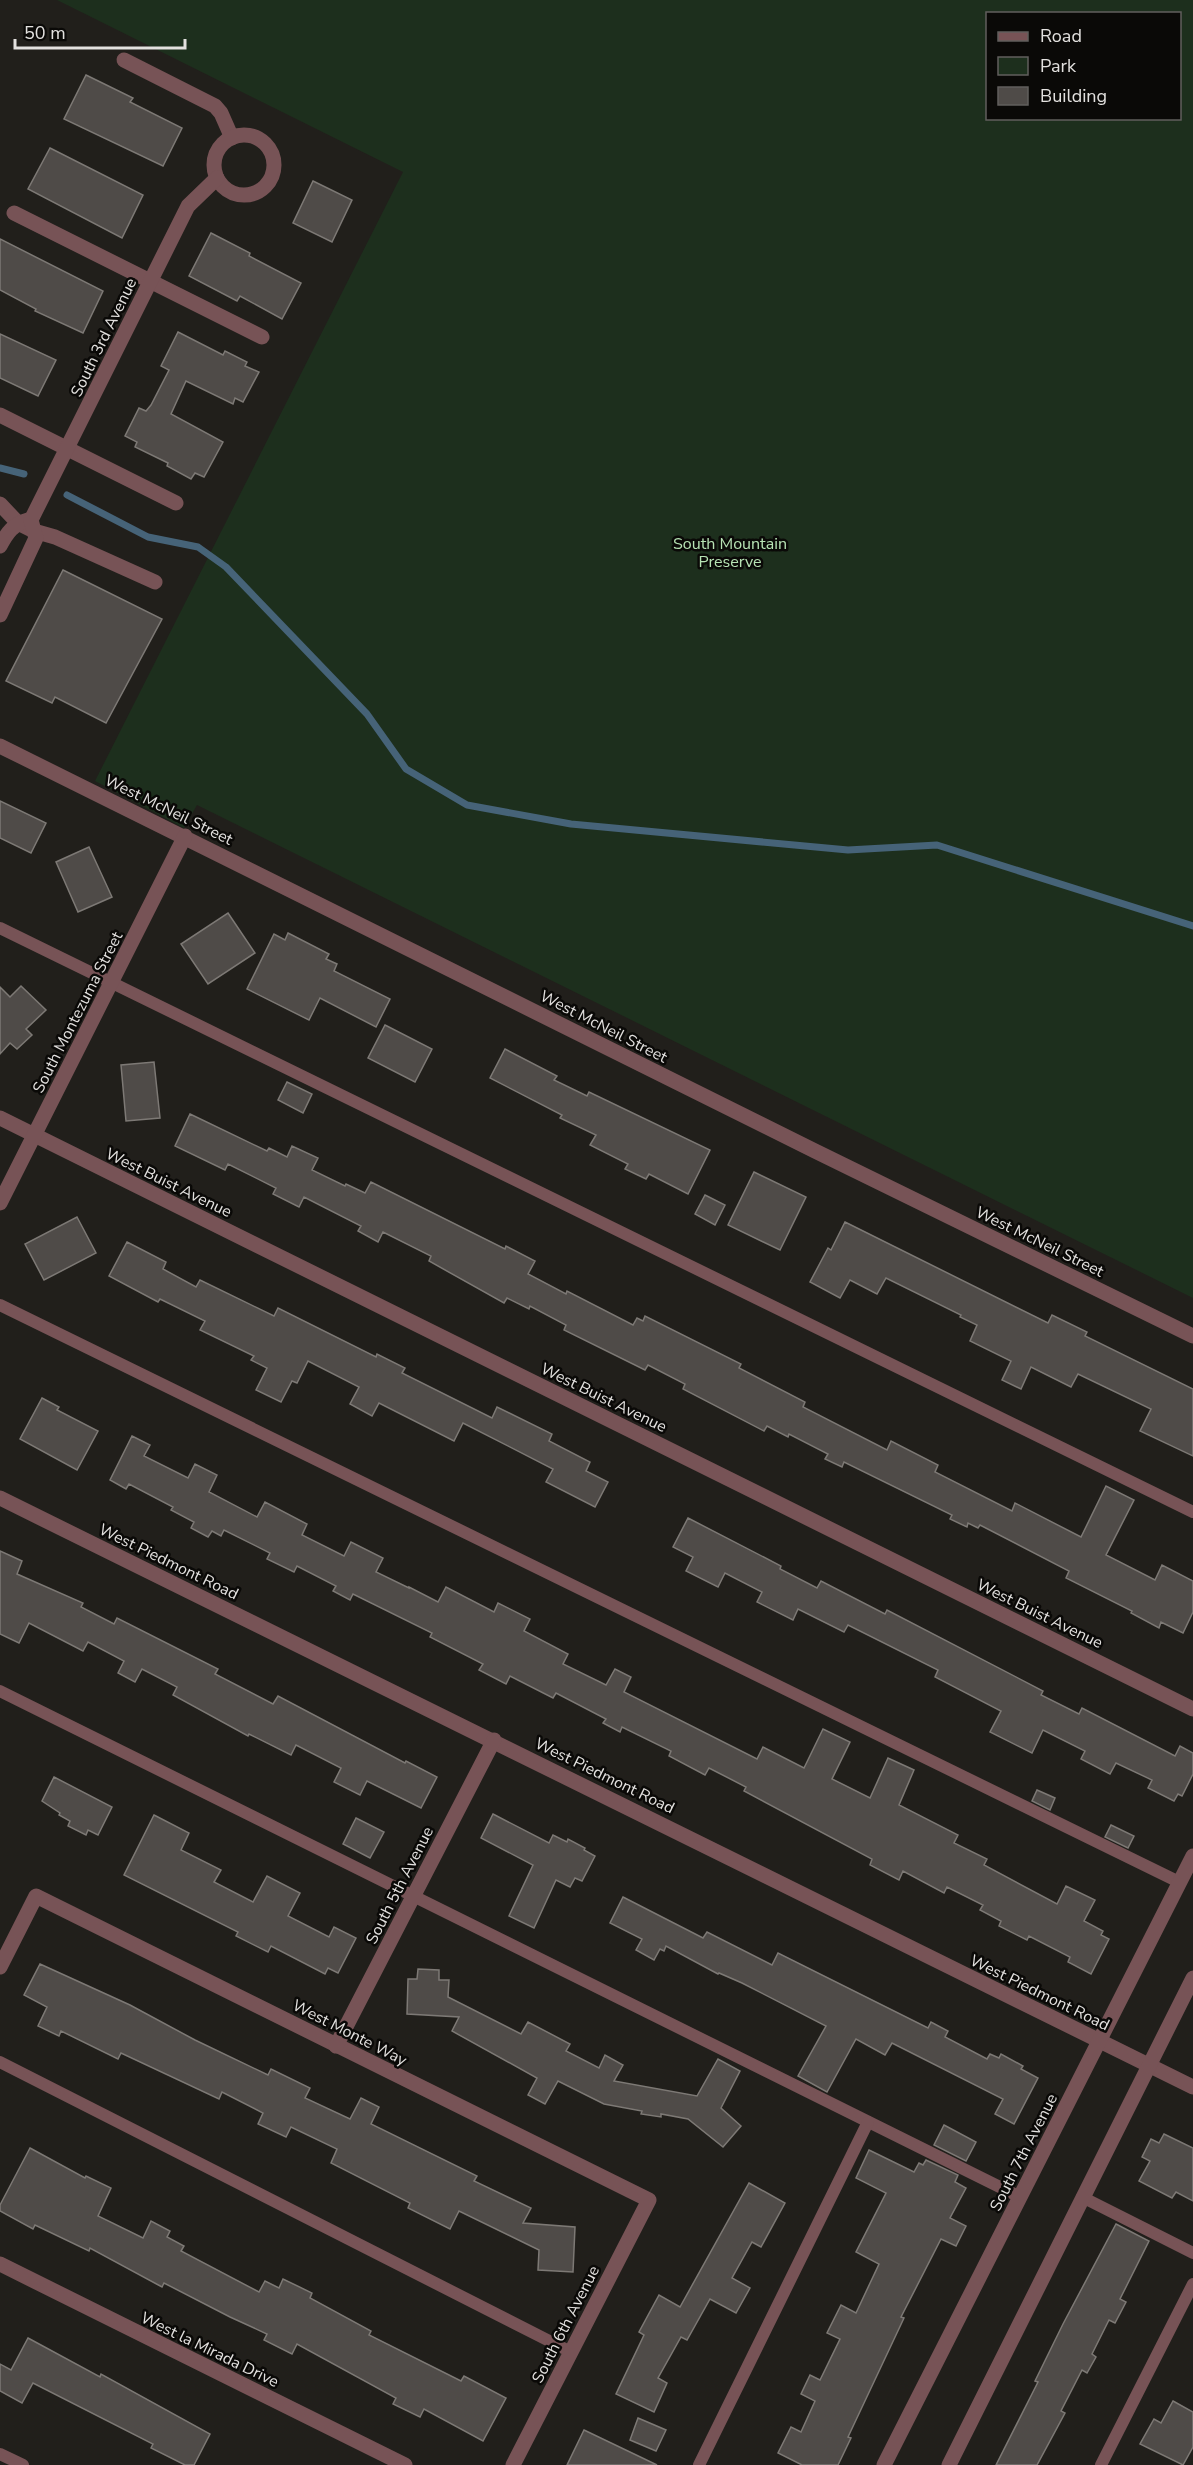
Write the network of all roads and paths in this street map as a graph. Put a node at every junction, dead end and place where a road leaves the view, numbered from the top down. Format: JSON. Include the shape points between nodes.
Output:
{"nodes":[{"id":1,"x":124,"y":60,"type":"dead end"},
{"id":2,"x":232,"y":138,"type":"junction"},
{"id":3,"x":217,"y":178,"type":"junction"},
{"id":4,"x":14,"y":213,"type":"dead end"},
{"id":5,"x":151,"y":280,"type":"junction"},
{"id":6,"x":262,"y":338,"type":"dead end"},
{"id":7,"x":0,"y":415,"type":"edge"},
{"id":8,"x":68,"y":448,"type":"junction"},
{"id":9,"x":176,"y":502,"type":"dead end"},
{"id":10,"x":0,"y":504,"type":"edge"},
{"id":11,"x":27,"y":524,"type":"junction"},
{"id":12,"x":0,"y":546,"type":"edge"},
{"id":13,"x":155,"y":582,"type":"dead end"},
{"id":14,"x":0,"y":615,"type":"edge"},
{"id":15,"x":0,"y":746,"type":"edge"},
{"id":16,"x":185,"y":836,"type":"junction"},
{"id":17,"x":0,"y":928,"type":"edge"},
{"id":18,"x":112,"y":982,"type":"junction"},
{"id":19,"x":0,"y":1119,"type":"edge"},
{"id":20,"x":34,"y":1135,"type":"junction"},
{"id":21,"x":0,"y":1203,"type":"edge"},
{"id":22,"x":0,"y":1305,"type":"edge"},
{"id":23,"x":1193,"y":1336,"type":"edge"},
{"id":24,"x":0,"y":1498,"type":"edge"},
{"id":25,"x":1193,"y":1512,"type":"edge"},
{"id":26,"x":0,"y":1691,"type":"edge"},
{"id":27,"x":1193,"y":1709,"type":"edge"},
{"id":28,"x":494,"y":1740,"type":"junction"},
{"id":29,"x":1193,"y":1856,"type":"edge"},
{"id":30,"x":1179,"y":1882,"type":"junction"},
{"id":31,"x":413,"y":1897,"type":"junction"},
{"id":32,"x":0,"y":1967,"type":"edge"},
{"id":33,"x":1193,"y":1978,"type":"edge"},
{"id":34,"x":1099,"y":2042,"type":"junction"},
{"id":35,"x":336,"y":2046,"type":"junction"},
{"id":36,"x":0,"y":2062,"type":"edge"},
{"id":37,"x":1149,"y":2064,"type":"junction"},
{"id":38,"x":1193,"y":2087,"type":"edge"},
{"id":39,"x":867,"y":2122,"type":"junction"},
{"id":40,"x":1020,"y":2197,"type":"junction"},
{"id":41,"x":1082,"y":2197,"type":"junction"},
{"id":42,"x":649,"y":2200,"type":"joint"},
{"id":43,"x":1193,"y":2253,"type":"edge"},
{"id":44,"x":0,"y":2264,"type":"edge"},
{"id":45,"x":1193,"y":2284,"type":"edge"},
{"id":46,"x":571,"y":2352,"type":"junction"},
{"id":47,"x":0,"y":2454,"type":"edge"},
{"id":48,"x":23,"y":2465,"type":"edge"},
{"id":49,"x":405,"y":2465,"type":"edge"},
{"id":50,"x":513,"y":2465,"type":"edge"},
{"id":51,"x":699,"y":2465,"type":"edge"},
{"id":52,"x":884,"y":2465,"type":"edge"},
{"id":53,"x":949,"y":2465,"type":"edge"},
{"id":54,"x":1101,"y":2465,"type":"edge"}],
"edges":[{"from":1,"to":2,"type":"street","via":[[215,106]]},
{"from":2,"to":3,"type":"street","via":[[216,154]]},
{"from":2,"to":3,"type":"street","via":[[255,137],[265,144],[272,153],[273,177],[257,193],[245,196],[233,194]]},
{"from":3,"to":5,"type":"street","name":"South 3rd Avenue","via":[[189,206]]},
{"from":4,"to":5,"type":"street"},
{"from":5,"to":6,"type":"street"},
{"from":5,"to":8,"type":"street","name":"South 3rd Avenue"},
{"from":7,"to":8,"type":"street"},
{"from":8,"to":9,"type":"street"},
{"from":8,"to":11,"type":"street","name":"South 3rd Avenue"},
{"from":10,"to":11,"type":"street"},
{"from":11,"to":12,"type":"street","name":"South 3rd Avenue","via":[[6,535]]},
{"from":11,"to":13,"type":"street"},
{"from":11,"to":14,"type":"street","name":"South 3rd Avenue","via":[[36,538]]},
{"from":15,"to":16,"type":"street","name":"West McNeil Street"},
{"from":16,"to":18,"type":"street","name":"South Montezuma Street"},
{"from":16,"to":23,"type":"street","name":"West McNeil Street"},
{"from":17,"to":18,"type":"lane"},
{"from":18,"to":20,"type":"street","name":"South Montezuma Street"},
{"from":18,"to":25,"type":"lane"},
{"from":19,"to":20,"type":"street","name":"West Buist Avenue"},
{"from":20,"to":21,"type":"street","name":"South Montezuma Street"},
{"from":20,"to":27,"type":"street","name":"West Buist Avenue"},
{"from":22,"to":30,"type":"lane"},
{"from":24,"to":28,"type":"street","name":"West Piedmont Road"},
{"from":26,"to":31,"type":"lane"},
{"from":28,"to":31,"type":"street","name":"South 5th Avenue"},
{"from":28,"to":34,"type":"street","name":"West Piedmont Road"},
{"from":29,"to":30,"type":"street","name":"South 7th Avenue"},
{"from":30,"to":34,"type":"street","name":"South 7th Avenue"},
{"from":31,"to":35,"type":"street","name":"South 5th Avenue"},
{"from":31,"to":39,"type":"lane"},
{"from":32,"to":35,"type":"street","name":"West Monte Way","via":[[36,1896]]},
{"from":33,"to":37,"type":"street"},
{"from":34,"to":37,"type":"street","name":"West Piedmont Road"},
{"from":34,"to":40,"type":"street","name":"South 7th Avenue"},
{"from":35,"to":42,"type":"street","name":"West Monte Way"},
{"from":36,"to":46,"type":"lane"},
{"from":37,"to":38,"type":"street","name":"West Piedmont Road"},
{"from":37,"to":41,"type":"street"},
{"from":39,"to":40,"type":"lane"},
{"from":39,"to":51,"type":"lane"},
{"from":40,"to":52,"type":"street","name":"South 7th Avenue"},
{"from":41,"to":43,"type":"lane"},
{"from":41,"to":53,"type":"street"},
{"from":42,"to":46,"type":"street","name":"South 6th Avenue"},
{"from":44,"to":49,"type":"street","name":"West la Mirada Drive"},
{"from":45,"to":54,"type":"lane"},
{"from":46,"to":50,"type":"street","name":"South 6th Avenue"},
{"from":47,"to":48,"type":"lane"}]}
